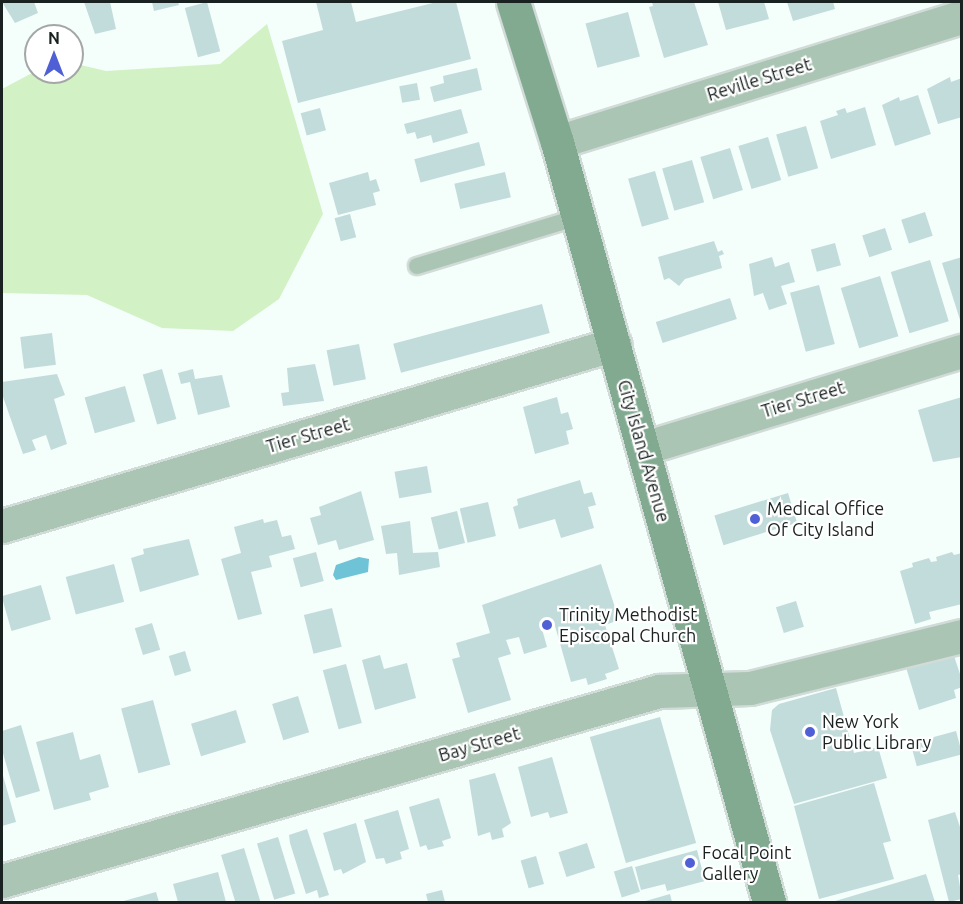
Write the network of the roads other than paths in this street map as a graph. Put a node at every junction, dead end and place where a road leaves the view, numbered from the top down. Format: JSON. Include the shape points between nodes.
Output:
{"nodes":[{"id":1,"x":513,"y":2,"type":"edge"},
{"id":2,"x":962,"y":17,"type":"edge"},
{"id":3,"x":557,"y":142,"type":"junction"},
{"id":4,"x":578,"y":217,"type":"junction"},
{"id":5,"x":417,"y":266,"type":"dead end"},
{"id":6,"x":615,"y":344,"type":"junction"},
{"id":7,"x":962,"y":351,"type":"edge"},
{"id":8,"x":644,"y":448,"type":"junction"},
{"id":9,"x":2,"y":526,"type":"edge"},
{"id":10,"x":962,"y":636,"type":"edge"},
{"id":11,"x":710,"y":687,"type":"junction"},
{"id":12,"x":2,"y":881,"type":"edge"},
{"id":13,"x":770,"y":903,"type":"edge"}],
"edges":[{"from":1,"to":3,"type":"main road","name":"City Island Avenue"},
{"from":2,"to":3,"type":"street","name":"Reville Street"},
{"from":3,"to":4,"type":"main road","name":"City Island Avenue"},
{"from":4,"to":5,"type":"lane"},
{"from":4,"to":6,"type":"main road","name":"City Island Avenue"},
{"from":6,"to":8,"type":"main road","name":"City Island Avenue"},
{"from":6,"to":9,"type":"street","name":"Tier Street"},
{"from":7,"to":8,"type":"street","name":"Tier Street"},
{"from":8,"to":11,"type":"main road","name":"City Island Avenue"},
{"from":10,"to":11,"type":"street","name":"Bay Street","via":[[760,686]]},
{"from":11,"to":12,"type":"street","name":"Bay Street","via":[[659,692]]},
{"from":11,"to":13,"type":"main road","name":"City Island Avenue"}]}
